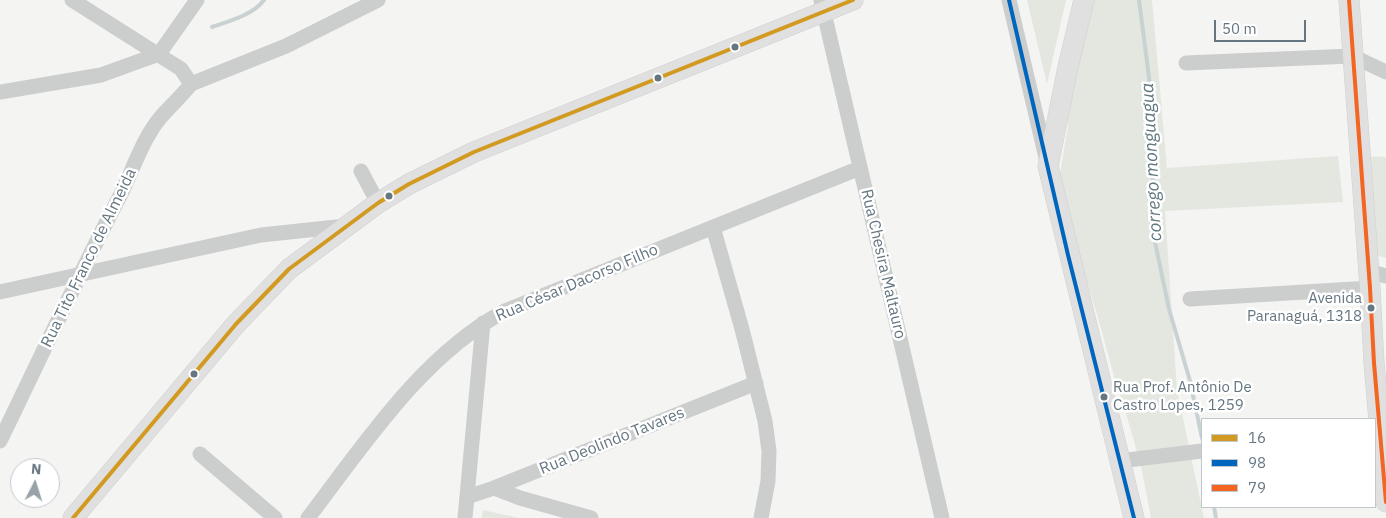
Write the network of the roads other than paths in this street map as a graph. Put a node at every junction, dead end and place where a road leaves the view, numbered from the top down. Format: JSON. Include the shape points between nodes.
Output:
{"nodes":[{"id":1,"x":72,"y":0,"type":"edge"},
{"id":2,"x":197,"y":0,"type":"edge"},
{"id":3,"x":378,"y":0,"type":"edge"},
{"id":4,"x":853,"y":0,"type":"edge"},
{"id":5,"x":1010,"y":0,"type":"edge"},
{"id":6,"x":1084,"y":0,"type":"edge"},
{"id":7,"x":1349,"y":0,"type":"edge"},
{"id":8,"x":823,"y":5,"type":"edge"},
{"id":9,"x":159,"y":54,"type":"junction"},
{"id":10,"x":1352,"y":56,"type":"junction"},
{"id":11,"x":1186,"y":63,"type":"dead end"},
{"id":12,"x":1386,"y":72,"type":"edge"},
{"id":13,"x":191,"y":84,"type":"junction"},
{"id":14,"x":0,"y":92,"type":"edge"},
{"id":15,"x":1048,"y":166,"type":"junction"},
{"id":16,"x":860,"y":168,"type":"junction"},
{"id":17,"x":361,"y":171,"type":"dead end"},
{"id":18,"x":378,"y":203,"type":"junction"},
{"id":19,"x":346,"y":226,"type":"junction"},
{"id":20,"x":713,"y":227,"type":"junction"},
{"id":21,"x":79,"y":275,"type":"junction"},
{"id":22,"x":1375,"y":279,"type":"edge"},
{"id":23,"x":0,"y":292,"type":"edge"},
{"id":24,"x":1190,"y":299,"type":"dead end"},
{"id":25,"x":483,"y":323,"type":"junction"},
{"id":26,"x":756,"y":383,"type":"junction"},
{"id":27,"x":1377,"y":437,"type":"edge"},
{"id":28,"x":0,"y":441,"type":"edge"},
{"id":29,"x":1197,"y":452,"type":"edge"},
{"id":30,"x":200,"y":454,"type":"dead end"},
{"id":31,"x":1119,"y":461,"type":"junction"},
{"id":32,"x":1384,"y":466,"type":"edge"},
{"id":33,"x":494,"y":488,"type":"junction"},
{"id":34,"x":467,"y":497,"type":"junction"},
{"id":35,"x":1386,"y":502,"type":"edge"},
{"id":36,"x":73,"y":518,"type":"edge"},
{"id":37,"x":275,"y":518,"type":"edge"},
{"id":38,"x":308,"y":518,"type":"edge"},
{"id":39,"x":465,"y":518,"type":"edge"},
{"id":40,"x":591,"y":518,"type":"edge"},
{"id":41,"x":761,"y":518,"type":"edge"},
{"id":42,"x":942,"y":518,"type":"edge"},
{"id":43,"x":1134,"y":518,"type":"edge"}],
"edges":[{"from":1,"to":9,"type":"street"},
{"from":2,"to":9,"type":"street"},
{"from":3,"to":13,"type":"street","via":[[286,46]]},
{"from":4,"to":8,"type":"main road"},
{"from":5,"to":15,"type":"street"},
{"from":6,"to":15,"type":"main road"},
{"from":7,"to":10,"type":"main road"},
{"from":8,"to":16,"type":"street","name":"Rua Chesira Maltauro"},
{"from":8,"to":18,"type":"main road","via":[[474,152]]},
{"from":9,"to":13,"type":"street","via":[[181,69]]},
{"from":9,"to":14,"type":"street","via":[[101,75]]},
{"from":10,"to":11,"type":"street"},
{"from":10,"to":12,"type":"street"},
{"from":10,"to":22,"type":"main road"},
{"from":13,"to":21,"type":"street","name":"Rua Tito Franco de Almeida","via":[[160,119],[144,144]]},
{"from":15,"to":31,"type":"main road"},
{"from":16,"to":20,"type":"street","name":"Rua César Dacorso Filho"},
{"from":16,"to":42,"type":"street","name":"Rua Chesira Maltauro"},
{"from":17,"to":18,"type":"street"},
{"from":18,"to":19,"type":"main road"},
{"from":19,"to":21,"type":"street","via":[[261,235]]},
{"from":19,"to":36,"type":"main road","via":[[289,269],[236,324]]},
{"from":20,"to":25,"type":"street","name":"Rua César Dacorso Filho","via":[[505,311]]},
{"from":20,"to":26,"type":"street"},
{"from":21,"to":23,"type":"street"},
{"from":21,"to":28,"type":"street","name":"Rua Tito Franco de Almeida"},
{"from":22,"to":24,"type":"street"},
{"from":22,"to":27,"type":"main road"},
{"from":25,"to":34,"type":"street"},
{"from":25,"to":38,"type":"street","name":"Rua César Dacorso Filho","via":[[431,366],[402,397]]},
{"from":26,"to":33,"type":"street","name":"Rua Deolindo Tavares"},
{"from":26,"to":41,"type":"street","via":[[769,451]]},
{"from":27,"to":32,"type":"main road"},
{"from":29,"to":31,"type":"street"},
{"from":30,"to":37,"type":"street"},
{"from":31,"to":43,"type":"main road"},
{"from":32,"to":35,"type":"main road"},
{"from":33,"to":34,"type":"street","name":"Rua Deolindo Tavares"},
{"from":33,"to":40,"type":"street"},
{"from":34,"to":39,"type":"street"}]}
